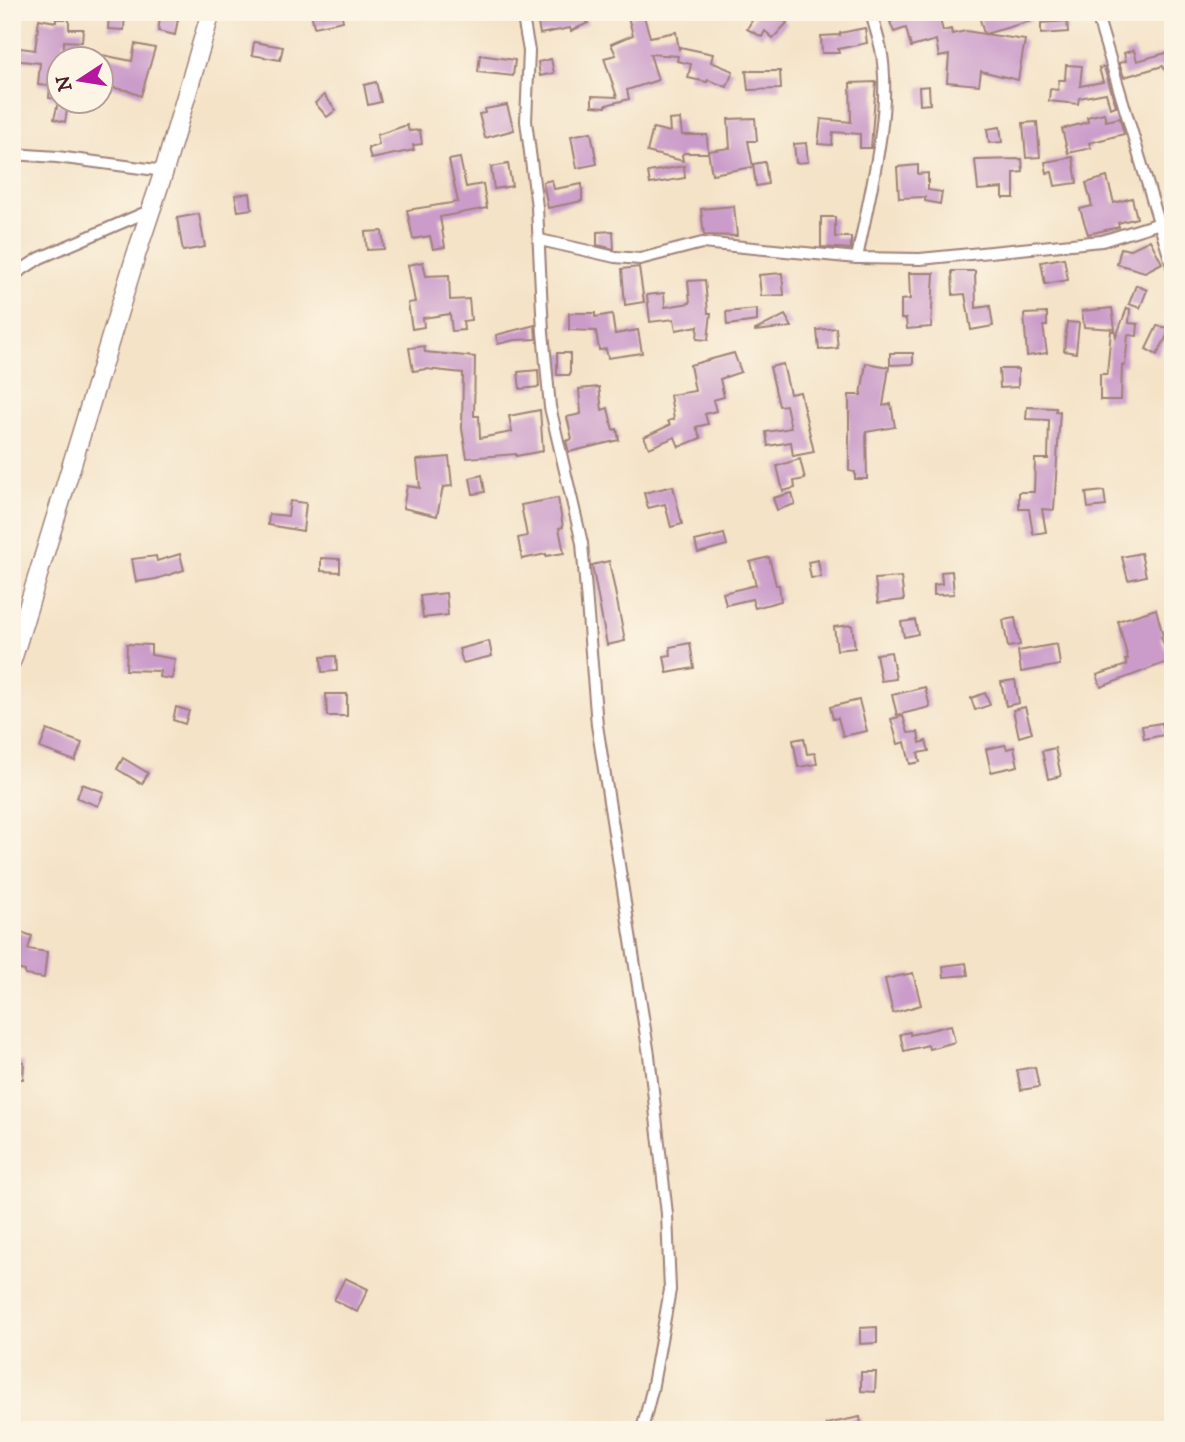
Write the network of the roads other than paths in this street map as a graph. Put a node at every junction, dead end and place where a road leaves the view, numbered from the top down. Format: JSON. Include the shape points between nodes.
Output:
{"nodes":[{"id":1,"x":211,"y":12,"type":"edge"},
{"id":2,"x":522,"y":12,"type":"edge"},
{"id":3,"x":871,"y":12,"type":"edge"},
{"id":4,"x":1096,"y":12,"type":"edge"},
{"id":5,"x":12,"y":154,"type":"edge"},
{"id":6,"x":164,"y":171,"type":"junction"},
{"id":7,"x":151,"y":209,"type":"junction"},
{"id":8,"x":1173,"y":219,"type":"edge"},
{"id":9,"x":1158,"y":225,"type":"junction"},
{"id":10,"x":540,"y":240,"type":"junction"},
{"id":11,"x":857,"y":258,"type":"junction"},
{"id":12,"x":1173,"y":269,"type":"edge"},
{"id":13,"x":12,"y":276,"type":"edge"},
{"id":14,"x":12,"y":660,"type":"edge"},
{"id":15,"x":642,"y":1430,"type":"edge"}],
"edges":[{"from":1,"to":6,"type":"main road"},
{"from":2,"to":10,"type":"street","via":[[529,51],[526,121]]},
{"from":3,"to":11,"type":"street","via":[[881,51],[883,105]]},
{"from":4,"to":9,"type":"street"},
{"from":5,"to":6,"type":"street"},
{"from":6,"to":7,"type":"main road"},
{"from":7,"to":13,"type":"street","via":[[40,258]]},
{"from":7,"to":14,"type":"main road"},
{"from":8,"to":9,"type":"street"},
{"from":9,"to":11,"type":"street","via":[[1102,241],[920,259]]},
{"from":9,"to":12,"type":"street"},
{"from":10,"to":11,"type":"street","via":[[640,259],[702,243]]},
{"from":10,"to":15,"type":"street","via":[[550,407],[582,543],[597,724],[649,1055],[667,1214],[670,1290]]}]}
